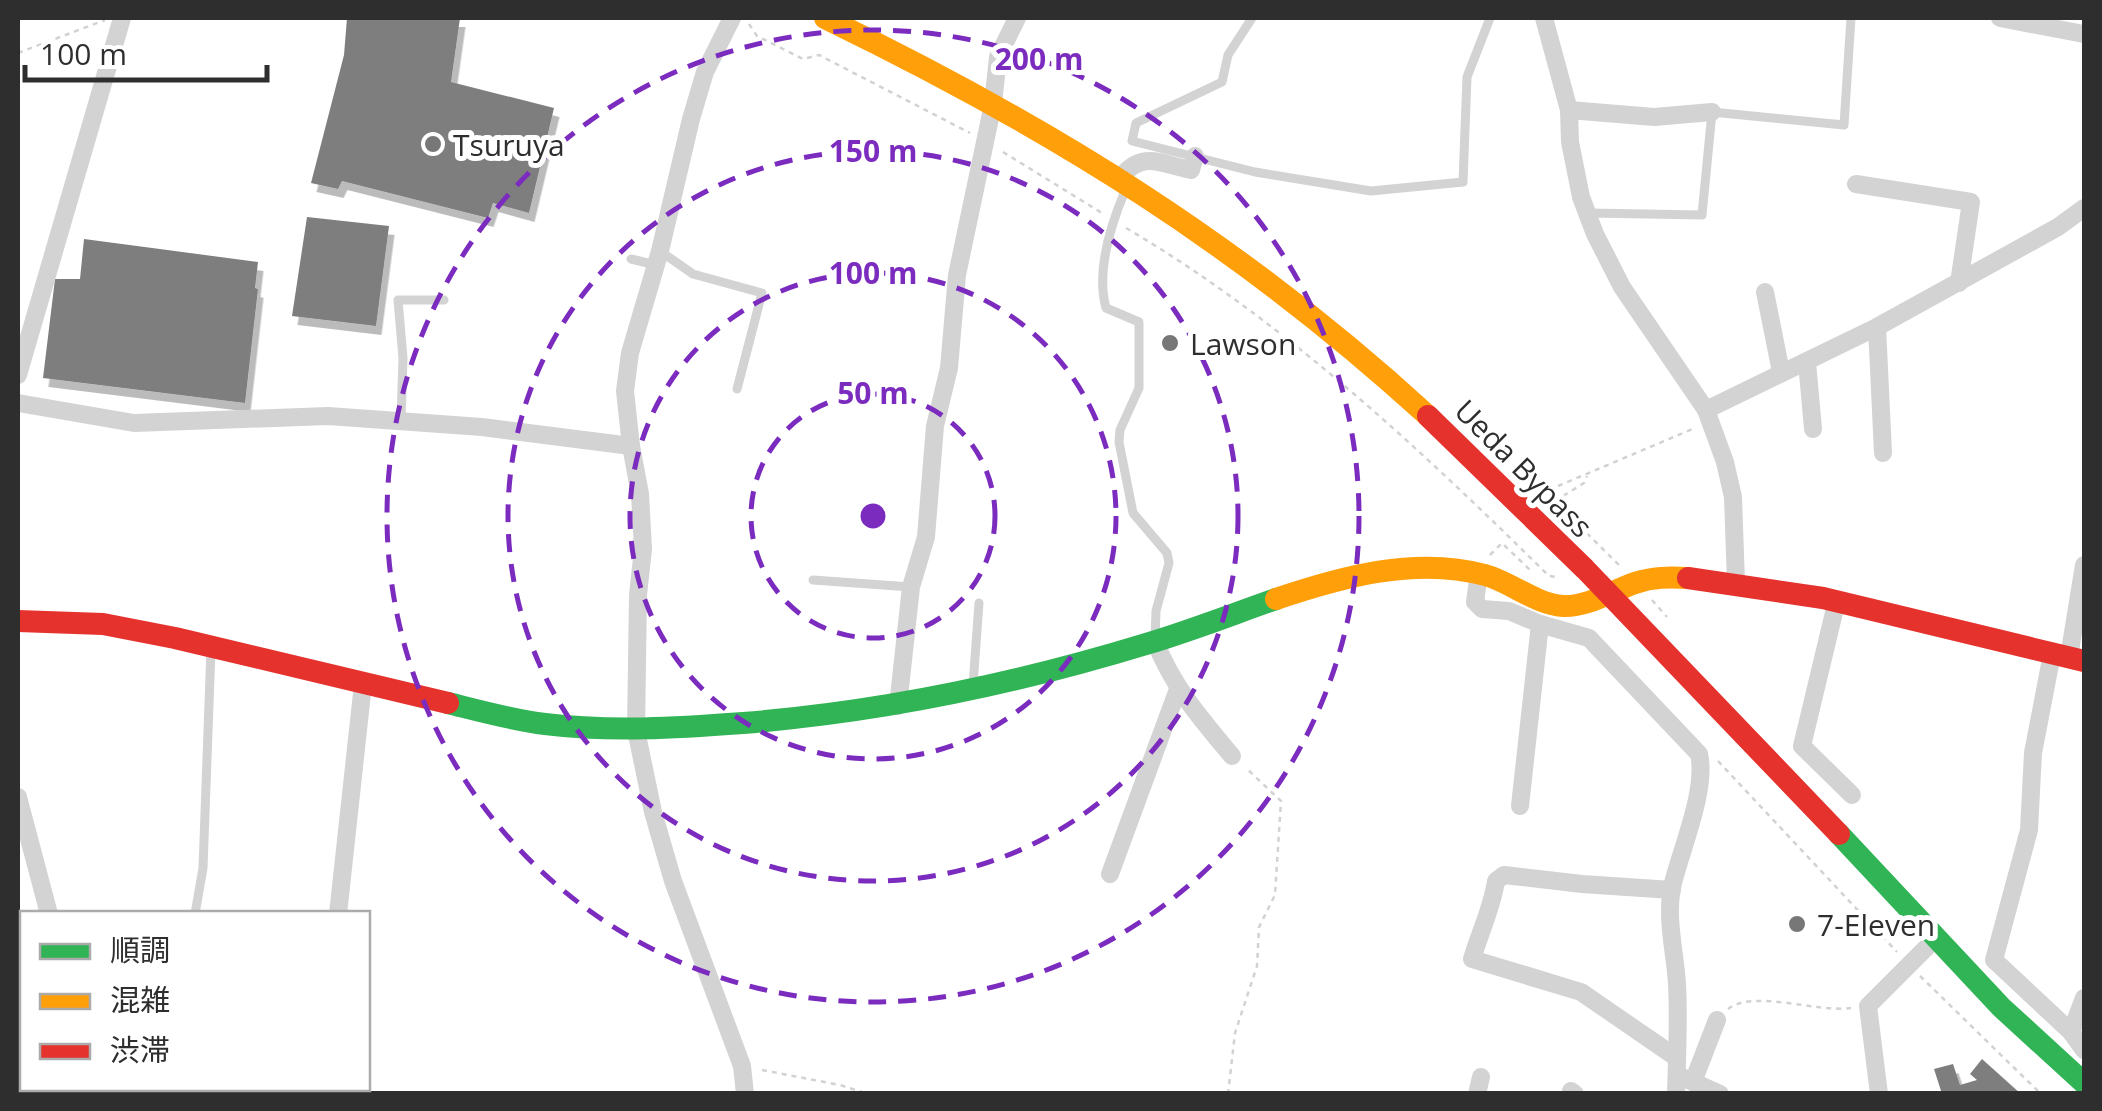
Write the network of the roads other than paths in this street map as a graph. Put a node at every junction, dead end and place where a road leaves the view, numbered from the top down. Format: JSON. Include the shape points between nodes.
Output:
{"nodes":[{"id":1,"x":122,"y":18,"type":"edge"},
{"id":2,"x":734,"y":18,"type":"edge"},
{"id":3,"x":824,"y":18,"type":"edge"},
{"id":4,"x":1018,"y":18,"type":"edge"},
{"id":5,"x":1252,"y":18,"type":"edge"},
{"id":6,"x":1490,"y":18,"type":"edge"},
{"id":7,"x":1544,"y":18,"type":"edge"},
{"id":8,"x":1851,"y":18,"type":"edge"},
{"id":9,"x":2000,"y":18,"type":"edge"},
{"id":10,"x":2084,"y":34,"type":"edge"},
{"id":11,"x":993,"y":104,"type":"junction"},
{"id":12,"x":1568,"y":110,"type":"junction"},
{"id":13,"x":1712,"y":112,"type":"junction"},
{"id":14,"x":1195,"y":156,"type":"junction"},
{"id":15,"x":1126,"y":181,"type":"junction"},
{"id":16,"x":1856,"y":184,"type":"dead end"},
{"id":17,"x":2084,"y":208,"type":"edge"},
{"id":18,"x":1590,"y":213,"type":"junction"},
{"id":19,"x":631,"y":258,"type":"dead end"},
{"id":20,"x":658,"y":258,"type":"junction"},
{"id":21,"x":1959,"y":282,"type":"junction"},
{"id":22,"x":1765,"y":292,"type":"dead end"},
{"id":23,"x":444,"y":300,"type":"dead end"},
{"id":24,"x":1877,"y":328,"type":"junction"},
{"id":25,"x":1807,"y":362,"type":"junction"},
{"id":26,"x":1780,"y":372,"type":"junction"},
{"id":27,"x":18,"y":374,"type":"edge"},
{"id":28,"x":737,"y":389,"type":"dead end"},
{"id":29,"x":18,"y":403,"type":"edge"},
{"id":30,"x":1708,"y":415,"type":"junction"},
{"id":31,"x":401,"y":422,"type":"junction"},
{"id":32,"x":1812,"y":428,"type":"dead end"},
{"id":33,"x":630,"y":446,"type":"junction"},
{"id":34,"x":1882,"y":453,"type":"dead end"},
{"id":35,"x":2084,"y":565,"type":"edge"},
{"id":36,"x":1479,"y":573,"type":"junction"},
{"id":37,"x":813,"y":580,"type":"dead end"},
{"id":38,"x":1736,"y":582,"type":"junction"},
{"id":39,"x":911,"y":587,"type":"junction"},
{"id":40,"x":1608,"y":593,"type":"junction"},
{"id":41,"x":1837,"y":600,"type":"junction"},
{"id":42,"x":979,"y":603,"type":"dead end"},
{"id":43,"x":18,"y":621,"type":"edge"},
{"id":44,"x":1540,"y":624,"type":"junction"},
{"id":45,"x":1155,"y":642,"type":"junction"},
{"id":46,"x":211,"y":646,"type":"junction"},
{"id":47,"x":2069,"y":657,"type":"edge"},
{"id":48,"x":363,"y":684,"type":"junction"},
{"id":49,"x":1178,"y":689,"type":"junction"},
{"id":50,"x":973,"y":691,"type":"junction"},
{"id":51,"x":898,"y":706,"type":"junction"},
{"id":52,"x":636,"y":730,"type":"junction"},
{"id":53,"x":1802,"y":746,"type":"junction"},
{"id":54,"x":1232,"y":756,"type":"road end"},
{"id":55,"x":1781,"y":772,"type":"junction"},
{"id":56,"x":1852,"y":796,"type":"dead end"},
{"id":57,"x":18,"y":798,"type":"edge"},
{"id":58,"x":1520,"y":806,"type":"dead end"},
{"id":59,"x":20,"y":820,"type":"edge"},
{"id":60,"x":1110,"y":874,"type":"dead end"},
{"id":61,"x":1672,"y":890,"type":"junction"},
{"id":62,"x":49,"y":911,"type":"edge"},
{"id":63,"x":197,"y":911,"type":"edge"},
{"id":64,"x":338,"y":911,"type":"edge"},
{"id":65,"x":1934,"y":940,"type":"junction"},
{"id":66,"x":2084,"y":998,"type":"edge"},
{"id":67,"x":1717,"y":1020,"type":"road end"},
{"id":68,"x":2071,"y":1032,"type":"junction"},
{"id":69,"x":2084,"y":1050,"type":"edge"},
{"id":70,"x":1680,"y":1077,"type":"edge"},
{"id":71,"x":2080,"y":1082,"type":"edge"},
{"id":72,"x":745,"y":1094,"type":"edge"},
{"id":73,"x":1720,"y":1094,"type":"edge"},
{"id":74,"x":1879,"y":1094,"type":"edge"}],
"edges":[{"from":1,"to":27,"type":"street","via":[[84,173]]},
{"from":2,"to":20,"type":"street","via":[[706,72]]},
{"from":3,"to":11,"type":"main road","name":"Ueda Bypass"},
{"from":4,"to":11,"type":"street","via":[[998,57]]},
{"from":5,"to":14,"type":"lane","via":[[1228,55],[1222,82],[1136,122],[1132,141]]},
{"from":6,"to":14,"type":"lane","via":[[1467,77],[1463,182],[1371,191]]},
{"from":7,"to":12,"type":"street"},
{"from":8,"to":13,"type":"lane","via":[[1844,125]]},
{"from":9,"to":10,"type":"street"},
{"from":11,"to":15,"type":"main road","name":"Ueda Bypass"},
{"from":11,"to":39,"type":"street","via":[[956,276],[926,536]]},
{"from":12,"to":13,"type":"street","via":[[1654,117]]},
{"from":12,"to":18,"type":"street"},
{"from":13,"to":18,"type":"lane","via":[[1702,215]]},
{"from":14,"to":15,"type":"street","via":[[1191,170],[1140,160]]},
{"from":15,"to":40,"type":"main road","name":"Ueda Bypass","via":[[1254,270],[1374,368]]},
{"from":15,"to":45,"type":"lane","via":[[1102,295],[1106,308],[1139,322],[1139,388],[1119,442],[1133,512],[1167,553]]},
{"from":16,"to":21,"type":"street","via":[[1971,202]]},
{"from":17,"to":21,"type":"street"},
{"from":18,"to":30,"type":"street","via":[[1622,287]]},
{"from":19,"to":20,"type":"lane"},
{"from":20,"to":28,"type":"lane","via":[[762,292]]},
{"from":20,"to":33,"type":"street","via":[[630,353]]},
{"from":21,"to":24,"type":"street"},
{"from":22,"to":26,"type":"street"},
{"from":23,"to":31,"type":"lane","via":[[398,300]]},
{"from":24,"to":25,"type":"street"},
{"from":24,"to":34,"type":"street"},
{"from":25,"to":26,"type":"street"},
{"from":25,"to":32,"type":"street"},
{"from":26,"to":30,"type":"street"},
{"from":29,"to":31,"type":"street","via":[[134,423],[328,416]]},
{"from":30,"to":38,"type":"street","via":[[1733,496]]},
{"from":31,"to":33,"type":"street"},
{"from":33,"to":52,"type":"street","via":[[642,549]]},
{"from":35,"to":47,"type":"street"},
{"from":36,"to":40,"type":"main road","via":[[1560,606]]},
{"from":36,"to":44,"type":"street","via":[[1474,602],[1482,609],[1510,611]]},
{"from":36,"to":45,"type":"main road","via":[[1424,568],[1367,574]]},
{"from":37,"to":39,"type":"lane"},
{"from":38,"to":40,"type":"main road","via":[[1648,578]]},
{"from":38,"to":41,"type":"main road"},
{"from":39,"to":51,"type":"street"},
{"from":40,"to":55,"type":"main road","name":"Ueda Bypass"},
{"from":41,"to":47,"type":"main road"},
{"from":41,"to":53,"type":"street"},
{"from":42,"to":50,"type":"lane"},
{"from":43,"to":46,"type":"main road","via":[[103,624]]},
{"from":44,"to":58,"type":"street"},
{"from":44,"to":61,"type":"street","via":[[1589,638],[1699,754],[1702,765]]},
{"from":45,"to":49,"type":"street"},
{"from":45,"to":50,"type":"main road"},
{"from":46,"to":48,"type":"main road"},
{"from":46,"to":63,"type":"lane","via":[[204,868]]},
{"from":47,"to":68,"type":"street","via":[[2033,753],[2030,830],[1994,960]]},
{"from":48,"to":52,"type":"main road","via":[[564,728]]},
{"from":48,"to":64,"type":"street"},
{"from":49,"to":54,"type":"street"},
{"from":49,"to":60,"type":"street"},
{"from":50,"to":51,"type":"main road"},
{"from":51,"to":52,"type":"main road"},
{"from":52,"to":72,"type":"street","via":[[673,881],[742,1066]]},
{"from":53,"to":55,"type":"street"},
{"from":53,"to":56,"type":"street"},
{"from":55,"to":65,"type":"main road","name":"Ueda Bypass"},
{"from":57,"to":59,"type":"street"},
{"from":59,"to":62,"type":"street"},
{"from":61,"to":70,"type":"street"},
{"from":61,"to":70,"type":"street","via":[[1504,875],[1496,881],[1472,958],[1581,992]]},
{"from":65,"to":71,"type":"main road","name":"Ueda Bypass"},
{"from":65,"to":74,"type":"street","via":[[1868,1006]]},
{"from":66,"to":68,"type":"street"},
{"from":67,"to":70,"type":"street"},
{"from":68,"to":69,"type":"street"},
{"from":70,"to":73,"type":"street"}]}
